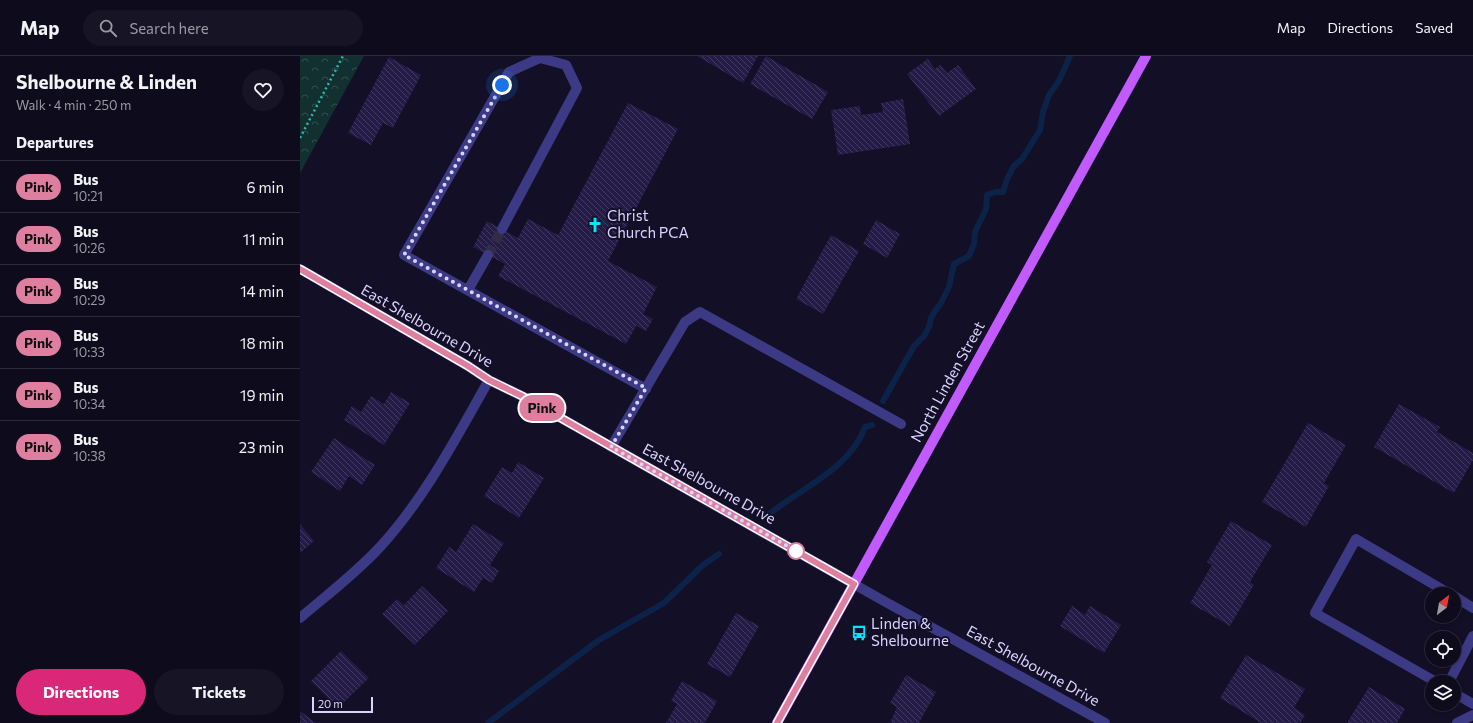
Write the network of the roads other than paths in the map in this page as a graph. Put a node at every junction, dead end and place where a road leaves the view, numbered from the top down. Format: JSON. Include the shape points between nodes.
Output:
{"nodes":[{"id":1,"x":1146,"y":56,"type":"edge"},
{"id":2,"x":502,"y":229,"type":"tunnel mouth"},
{"id":3,"x":488,"y":255,"type":"tunnel mouth"},
{"id":4,"x":300,"y":269,"type":"edge"},
{"id":5,"x":468,"y":290,"type":"junction"},
{"id":6,"x":489,"y":380,"type":"junction"},
{"id":7,"x":646,"y":388,"type":"junction"},
{"id":8,"x":901,"y":424,"type":"dead end"},
{"id":9,"x":611,"y":447,"type":"junction"},
{"id":10,"x":854,"y":584,"type":"junction"},
{"id":11,"x":1438,"y":587,"type":"edge"},
{"id":12,"x":1461,"y":600,"type":"edge"},
{"id":13,"x":1473,"y":608,"type":"edge"},
{"id":14,"x":300,"y":618,"type":"edge"},
{"id":15,"x":1473,"y":636,"type":"edge"},
{"id":16,"x":1453,"y":675,"type":"edge"},
{"id":17,"x":1425,"y":676,"type":"edge"},
{"id":18,"x":1461,"y":697,"type":"edge"},
{"id":19,"x":1473,"y":704,"type":"edge"},
{"id":20,"x":1473,"y":715,"type":"edge"},
{"id":21,"x":777,"y":723,"type":"edge"},
{"id":22,"x":1105,"y":723,"type":"edge"},
{"id":23,"x":1457,"y":723,"type":"edge"}],
"edges":[{"from":1,"to":10,"type":"main road","name":"North Linden Street"},
{"from":2,"to":5,"type":"street","via":[[577,88],[566,65],[540,58],[510,72],[404,255]]},
{"from":3,"to":5,"type":"street"},
{"from":4,"to":6,"type":"street","name":"East Shelbourne Drive"},
{"from":5,"to":7,"type":"street"},
{"from":6,"to":9,"type":"street","name":"East Shelbourne Drive"},
{"from":6,"to":14,"type":"street","via":[[441,465],[400,524],[357,570]]},
{"from":7,"to":8,"type":"street","via":[[685,322],[700,312]]},
{"from":7,"to":9,"type":"street"},
{"from":9,"to":10,"type":"street","name":"East Shelbourne Drive"},
{"from":10,"to":21,"type":"main road","name":"North Linden Street"},
{"from":10,"to":22,"type":"street","name":"East Shelbourne Drive"},
{"from":11,"to":17,"type":"street","via":[[1356,539],[1315,613]]},
{"from":12,"to":13,"type":"street"},
{"from":15,"to":16,"type":"street"},
{"from":18,"to":19,"type":"street"},
{"from":20,"to":23,"type":"street"}]}
